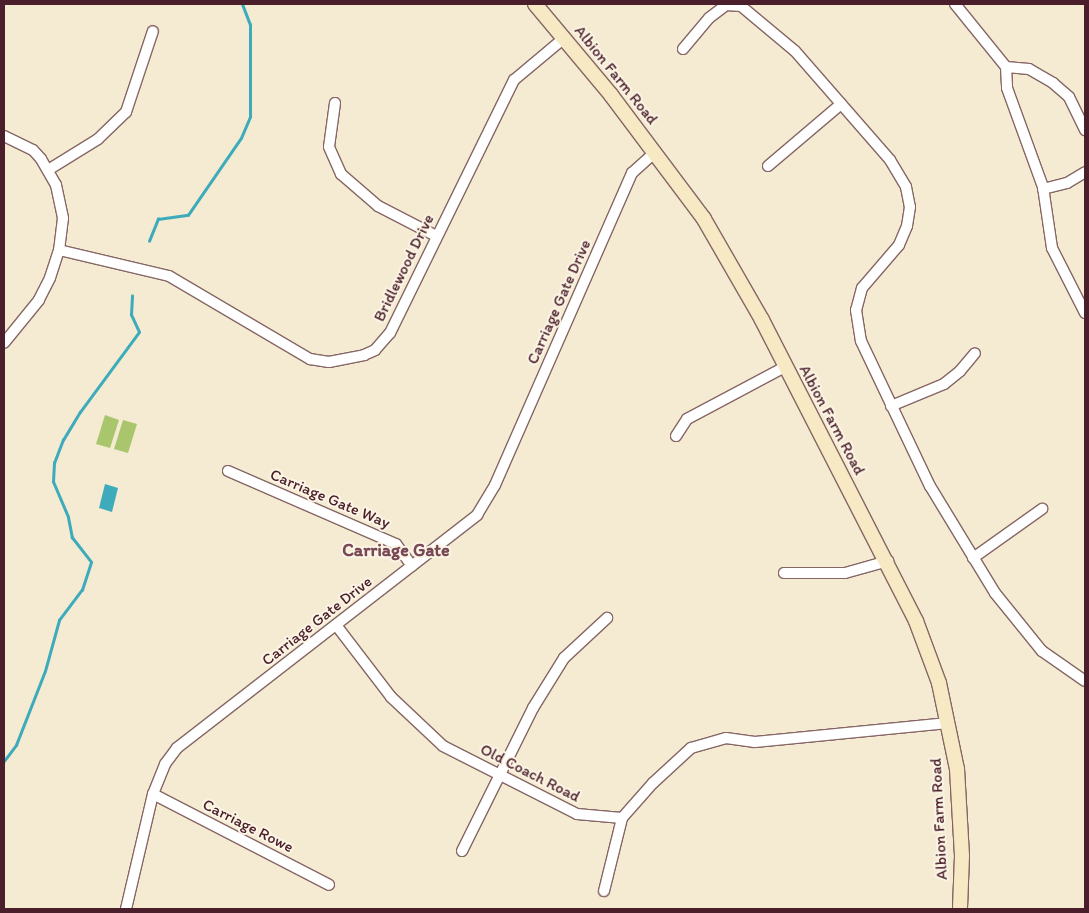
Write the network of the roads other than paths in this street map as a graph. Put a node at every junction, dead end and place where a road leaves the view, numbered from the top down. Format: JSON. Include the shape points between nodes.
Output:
{"nodes":[{"id":1,"x":534,"y":4,"type":"edge"},
{"id":2,"x":955,"y":4,"type":"edge"},
{"id":3,"x":153,"y":31,"type":"dead end"},
{"id":4,"x":563,"y":39,"type":"junction"},
{"id":5,"x":682,"y":49,"type":"dead end"},
{"id":6,"x":1006,"y":67,"type":"junction"},
{"id":7,"x":335,"y":102,"type":"dead end"},
{"id":8,"x":841,"y":104,"type":"junction"},
{"id":9,"x":1085,"y":130,"type":"edge"},
{"id":10,"x":4,"y":136,"type":"edge"},
{"id":11,"x":655,"y":152,"type":"junction"},
{"id":12,"x":768,"y":166,"type":"dead end"},
{"id":13,"x":48,"y":170,"type":"junction"},
{"id":14,"x":1085,"y":172,"type":"edge"},
{"id":15,"x":1043,"y":189,"type":"junction"},
{"id":16,"x":436,"y":236,"type":"junction"},
{"id":17,"x":59,"y":250,"type":"junction"},
{"id":18,"x":1085,"y":313,"type":"edge"},
{"id":19,"x":4,"y":343,"type":"edge"},
{"id":20,"x":974,"y":353,"type":"dead end"},
{"id":21,"x":785,"y":367,"type":"junction"},
{"id":22,"x":891,"y":406,"type":"junction"},
{"id":23,"x":676,"y":436,"type":"dead end"},
{"id":24,"x":228,"y":471,"type":"dead end"},
{"id":25,"x":1042,"y":509,"type":"dead end"},
{"id":26,"x":973,"y":558,"type":"junction"},
{"id":27,"x":888,"y":561,"type":"junction"},
{"id":28,"x":412,"y":566,"type":"junction"},
{"id":29,"x":784,"y":573,"type":"dead end"},
{"id":30,"x":607,"y":618,"type":"dead end"},
{"id":31,"x":336,"y":624,"type":"junction"},
{"id":32,"x":1085,"y":681,"type":"edge"},
{"id":33,"x":948,"y":723,"type":"junction"},
{"id":34,"x":499,"y":774,"type":"junction"},
{"id":35,"x":153,"y":794,"type":"junction"},
{"id":36,"x":622,"y":818,"type":"junction"},
{"id":37,"x":462,"y":851,"type":"dead end"},
{"id":38,"x":329,"y":885,"type":"dead end"},
{"id":39,"x":604,"y":891,"type":"dead end"},
{"id":40,"x":126,"y":909,"type":"edge"},
{"id":41,"x":960,"y":909,"type":"edge"}],
"edges":[{"from":1,"to":4,"type":"street","name":"Albion Farm Road"},
{"from":2,"to":6,"type":"street"},
{"from":3,"to":13,"type":"street","via":[[126,112],[98,140]]},
{"from":4,"to":11,"type":"street","name":"Albion Farm Road"},
{"from":4,"to":16,"type":"street","name":"Bridlewood Drive","via":[[514,80]]},
{"from":5,"to":8,"type":"street","via":[[709,18],[726,5],[741,6],[795,51]]},
{"from":6,"to":9,"type":"street","via":[[1029,69],[1053,83],[1069,97]]},
{"from":6,"to":15,"type":"street","via":[[1007,88]]},
{"from":7,"to":16,"type":"street","via":[[329,146],[341,174],[378,206]]},
{"from":8,"to":12,"type":"street"},
{"from":8,"to":22,"type":"street","via":[[890,160],[906,187],[910,207],[899,245],[862,288],[856,310],[861,341]]},
{"from":10,"to":13,"type":"street","via":[[33,150]]},
{"from":11,"to":21,"type":"street","name":"Albion Farm Road","via":[[704,219]]},
{"from":11,"to":28,"type":"street","name":"Carriage Gate Drive","via":[[632,173],[495,485],[477,515]]},
{"from":13,"to":17,"type":"street","via":[[61,201]]},
{"from":14,"to":15,"type":"street","via":[[1067,183]]},
{"from":15,"to":18,"type":"street","via":[[1052,248]]},
{"from":16,"to":17,"type":"street","name":"Bridlewood Drive","via":[[382,343],[364,356],[329,362],[310,359],[169,276]]},
{"from":17,"to":19,"type":"street","via":[[39,300]]},
{"from":20,"to":22,"type":"street","via":[[944,384]]},
{"from":21,"to":23,"type":"street","via":[[687,419]]},
{"from":21,"to":27,"type":"street","name":"Albion Farm Road"},
{"from":22,"to":26,"type":"street","via":[[930,486]]},
{"from":24,"to":28,"type":"street","name":"Carriage Gate Way","via":[[396,544]]},
{"from":25,"to":26,"type":"street"},
{"from":26,"to":32,"type":"street","via":[[1018,625],[1036,645]]},
{"from":27,"to":29,"type":"street","via":[[845,573]]},
{"from":27,"to":33,"type":"street","name":"Albion Farm Road","via":[[916,621]]},
{"from":28,"to":31,"type":"street","name":"Carriage Gate Drive"},
{"from":30,"to":34,"type":"street","via":[[564,658],[533,708]]},
{"from":31,"to":34,"type":"street","name":"Old Coach Road","via":[[391,697],[415,722],[443,746]]},
{"from":31,"to":35,"type":"street","name":"Carriage Gate Drive","via":[[177,748],[165,764]]},
{"from":33,"to":36,"type":"street","via":[[755,742],[726,738],[691,748],[653,782]]},
{"from":33,"to":41,"type":"street","name":"Albion Farm Road","via":[[957,769]]},
{"from":34,"to":36,"type":"street","name":"Old Coach Road","via":[[577,814]]},
{"from":34,"to":37,"type":"street"},
{"from":35,"to":38,"type":"street","name":"Carriage Rowe"},
{"from":35,"to":40,"type":"street","name":"Carriage Gate Drive"},
{"from":36,"to":39,"type":"street"}]}
